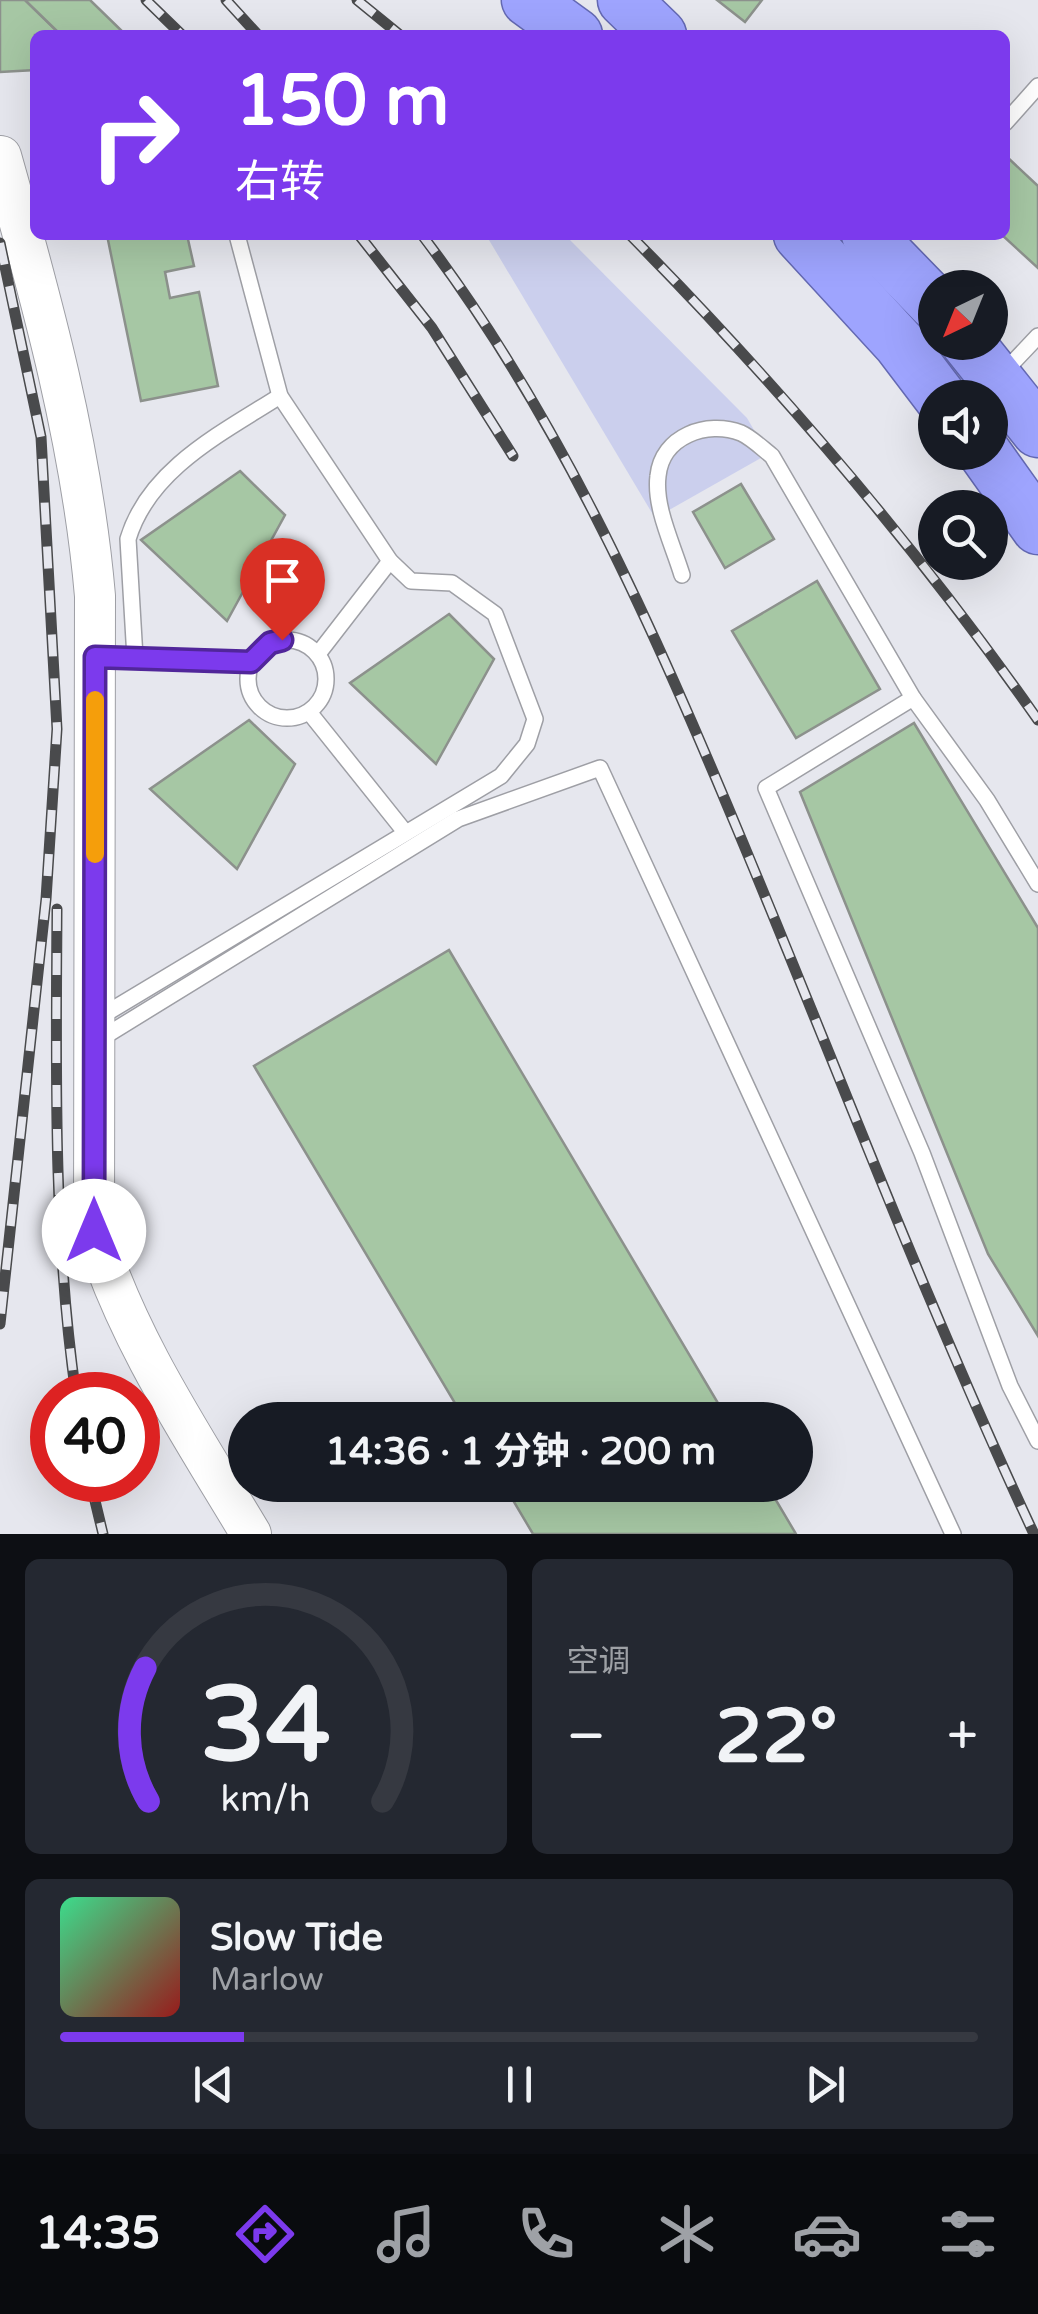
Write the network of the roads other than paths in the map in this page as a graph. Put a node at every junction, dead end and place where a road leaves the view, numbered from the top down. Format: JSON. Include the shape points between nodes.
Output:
{"nodes":[{"id":1,"x":528,"y":0,"type":"edge"},
{"id":2,"x":624,"y":0,"type":"edge"},
{"id":3,"x":569,"y":30,"type":"edge"},
{"id":4,"x":655,"y":30,"type":"edge"},
{"id":5,"x":1038,"y":86,"type":"edge"},
{"id":6,"x":1010,"y":117,"type":"edge"},
{"id":7,"x":1,"y":156,"type":"edge"},
{"id":8,"x":238,"y":240,"type":"edge"},
{"id":9,"x":805,"y":240,"type":"edge"},
{"id":10,"x":885,"y":245,"type":"edge"},
{"id":11,"x":918,"y":284,"type":"edge"},
{"id":12,"x":1038,"y":336,"type":"edge"},
{"id":13,"x":982,"y":361,"type":"edge"},
{"id":14,"x":927,"y":380,"type":"edge"},
{"id":15,"x":280,"y":396,"type":"junction"},
{"id":16,"x":1038,"y":432,"type":"edge"},
{"id":17,"x":997,"y":470,"type":"edge"},
{"id":18,"x":1038,"y":528,"type":"edge"},
{"id":19,"x":390,"y":561,"type":"junction"},
{"id":20,"x":682,"y":575,"type":"dead end"},
{"id":21,"x":318,"y":654,"type":"junction"},
{"id":22,"x":95,"y":657,"type":"junction"},
{"id":23,"x":136,"y":658,"type":"junction"},
{"id":24,"x":251,"y":662,"type":"junction"},
{"id":25,"x":914,"y":698,"type":"junction"},
{"id":26,"x":309,"y":712,"type":"junction"},
{"id":27,"x":405,"y":832,"type":"junction"},
{"id":28,"x":1038,"y":884,"type":"edge"},
{"id":29,"x":94,"y":1031,"type":"junction"},
{"id":30,"x":1038,"y":1442,"type":"edge"},
{"id":31,"x":251,"y":1534,"type":"edge"},
{"id":32,"x":954,"y":1534,"type":"edge"}],
"edges":[{"from":1,"to":3,"type":"highway"},
{"from":2,"to":4,"type":"highway"},
{"from":5,"to":6,"type":"lane"},
{"from":7,"to":22,"type":"street","via":[[52,335],[88,520]]},
{"from":8,"to":15,"type":"lane"},
{"from":9,"to":14,"type":"highway"},
{"from":10,"to":11,"type":"highway"},
{"from":12,"to":13,"type":"lane"},
{"from":13,"to":16,"type":"highway"},
{"from":15,"to":19,"type":"lane"},
{"from":15,"to":23,"type":"lane","via":[[184,457],[134,520],[128,539]]},
{"from":17,"to":18,"type":"highway"},
{"from":19,"to":21,"type":"lane"},
{"from":19,"to":27,"type":"lane","via":[[412,581],[452,583],[495,614],[535,719],[527,744],[500,776]]},
{"from":20,"to":25,"type":"lane","via":[[660,502],[658,475],[666,455],[682,436],[712,426],[743,434],[772,456]]},
{"from":21,"to":24,"type":"lane","via":[[296,640],[282,640]]},
{"from":21,"to":26,"type":"lane","via":[[326,679]]},
{"from":22,"to":23,"type":"lane"},
{"from":22,"to":29,"type":"street"},
{"from":23,"to":24,"type":"lane"},
{"from":24,"to":26,"type":"lane","via":[[248,687],[260,708],[284,719]]},
{"from":25,"to":28,"type":"lane"},
{"from":25,"to":30,"type":"lane","via":[[766,788]]},
{"from":26,"to":27,"type":"lane"},
{"from":27,"to":29,"type":"lane"},
{"from":29,"to":31,"type":"street","via":[[94,1231],[114,1296]]},
{"from":29,"to":32,"type":"lane","via":[[458,819],[600,768]]}]}
